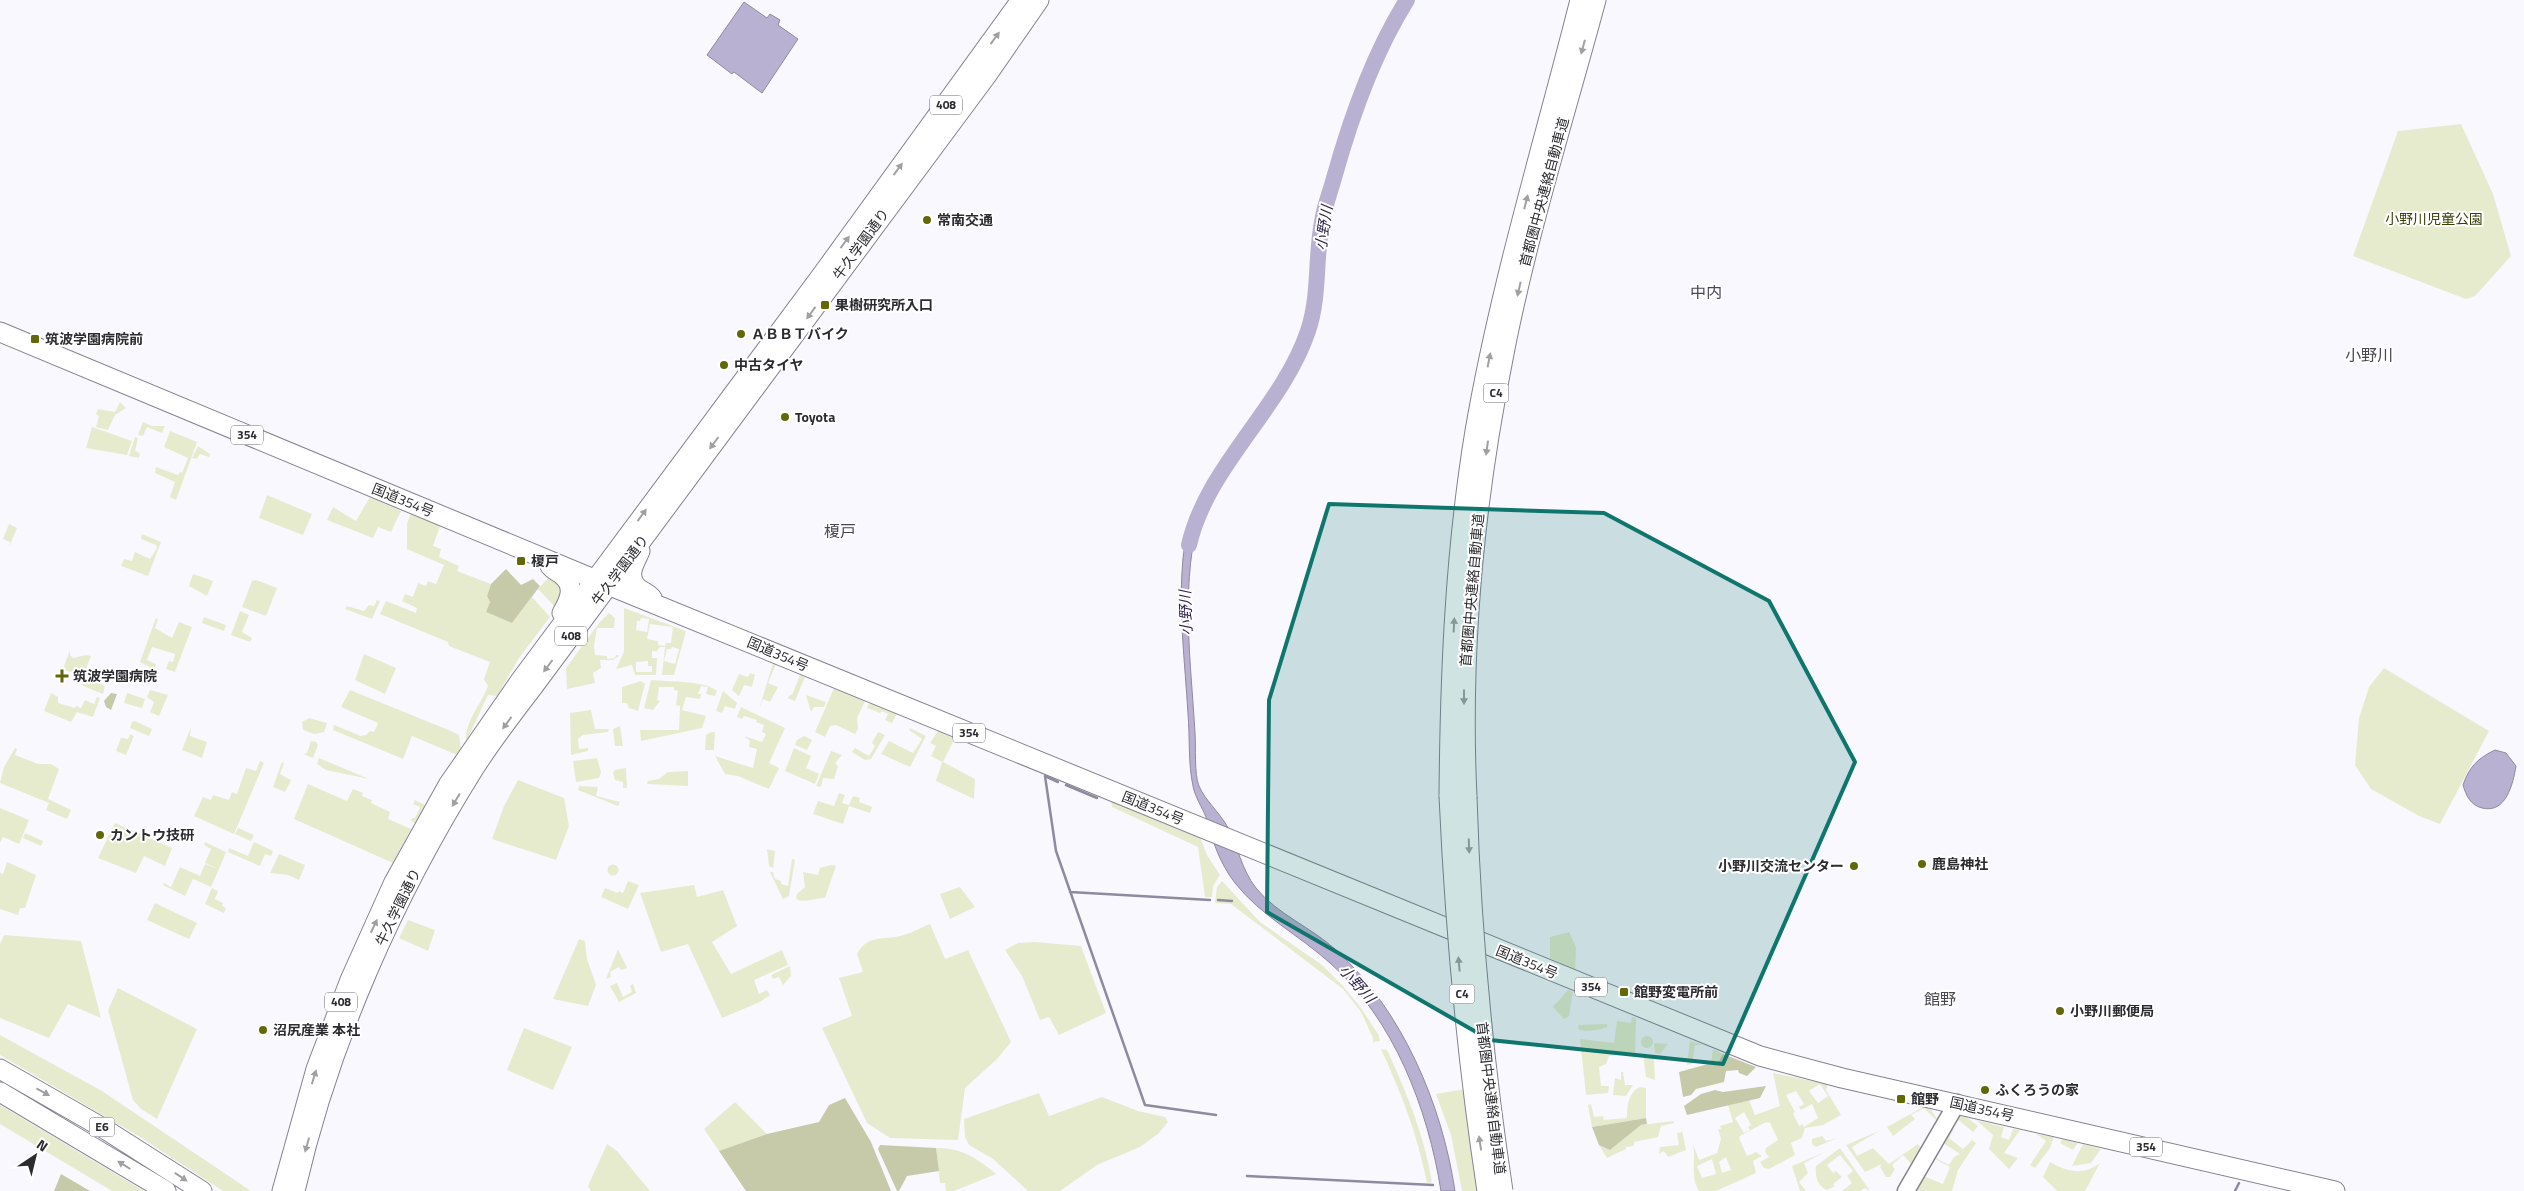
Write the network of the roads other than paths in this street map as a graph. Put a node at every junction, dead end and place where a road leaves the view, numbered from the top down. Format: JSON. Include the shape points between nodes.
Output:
{"nodes":[{"id":1,"x":1021,"y":0,"type":"edge"},
{"id":2,"x":1039,"y":0,"type":"edge"},
{"id":3,"x":1580,"y":0,"type":"edge"},
{"id":4,"x":1596,"y":0,"type":"edge"},
{"id":5,"x":0,"y":332,"type":"edge"},
{"id":6,"x":642,"y":540,"type":"junction"},
{"id":7,"x":622,"y":543,"type":"junction"},
{"id":8,"x":543,"y":558,"type":"junction"},
{"id":9,"x":602,"y":582,"type":"junction"},
{"id":10,"x":659,"y":606,"type":"junction"},
{"id":11,"x":583,"y":619,"type":"junction"},
{"id":12,"x":558,"y":631,"type":"junction"},
{"id":13,"x":1458,"y":797,"type":"junction"},
{"id":14,"x":0,"y":1069,"type":"edge"},
{"id":15,"x":0,"y":1092,"type":"edge"},
{"id":16,"x":1957,"y":1103,"type":"junction"},
{"id":17,"x":166,"y":1191,"type":"edge"},
{"id":18,"x":202,"y":1191,"type":"edge"},
{"id":19,"x":282,"y":1191,"type":"edge"},
{"id":20,"x":295,"y":1191,"type":"edge"},
{"id":21,"x":1487,"y":1191,"type":"edge"},
{"id":22,"x":1503,"y":1191,"type":"edge"},
{"id":23,"x":1906,"y":1191,"type":"edge"},
{"id":24,"x":2335,"y":1191,"type":"edge"}],
"edges":[{"from":7,"to":1,"type":"highway","name":"牛久学園通り","number":"408","one_way":true},
{"from":2,"to":6,"type":"highway","name":"牛久学園通り","number":"408","one_way":true},
{"from":13,"to":3,"type":"highway","name":"首都圏中央連絡自動車道","number":"C4","one_way":true,"via":[[1451,683],[1461,532],[1475,431],[1510,268]]},
{"from":4,"to":13,"type":"highway","name":"首都圏中央連絡自動車道","number":"C4","one_way":true,"via":[[1522,273],[1488,436],[1475,535]]},
{"from":5,"to":8,"type":"highway","name":"国道354号","number":"354"},
{"from":6,"to":9,"type":"highway","name":"牛久学園通り","number":"408"},
{"from":6,"to":10,"type":"highway","via":[[640,553],[632,567],[632,577],[639,589]]},
{"from":7,"to":8,"type":"highway","via":[[591,564]]},
{"from":7,"to":9,"type":"highway","name":"牛久学園通り","number":"408"},
{"from":8,"to":9,"type":"highway","name":"国道354号","number":"354"},
{"from":8,"to":12,"type":"highway","via":[[568,582],[571,592],[559,618]]},
{"from":9,"to":10,"type":"highway","name":"国道354号","number":"354"},
{"from":9,"to":11,"type":"highway","name":"牛久学園通り","number":"408"},
{"from":9,"to":12,"type":"highway","name":"牛久学園通り","number":"408"},
{"from":10,"to":11,"type":"highway","via":[[647,609],[624,601],[610,601]]},
{"from":10,"to":16,"type":"highway","name":"国道354号","number":"354","via":[[1760,1056]]},
{"from":11,"to":20,"type":"highway","name":"牛久学園通り","number":"408","one_way":true,"via":[[474,769],[407,888],[348,1022],[320,1099]]},
{"from":19,"to":12,"type":"highway","name":"牛久学園通り","number":"408","one_way":true,"via":[[324,1048],[394,882],[463,762]]},
{"from":21,"to":13,"type":"highway","name":"首都圏中央連絡自動車道","number":"C4","one_way":true,"bridge":true,"via":[[1463,1007],[1453,892]]},
{"from":13,"to":22,"type":"highway","name":"首都圏中央連絡自動車道","number":"C4","one_way":true,"bridge":true,"via":[[1492,1121]]},
{"from":14,"to":18,"type":"highway","number":"E6","one_way":true,"via":[[103,1128]]},
{"from":17,"to":15,"type":"highway","number":"E6","one_way":true},
{"from":16,"to":23,"type":"main road"},
{"from":16,"to":24,"type":"highway","name":"国道354号","number":"354"}]}
